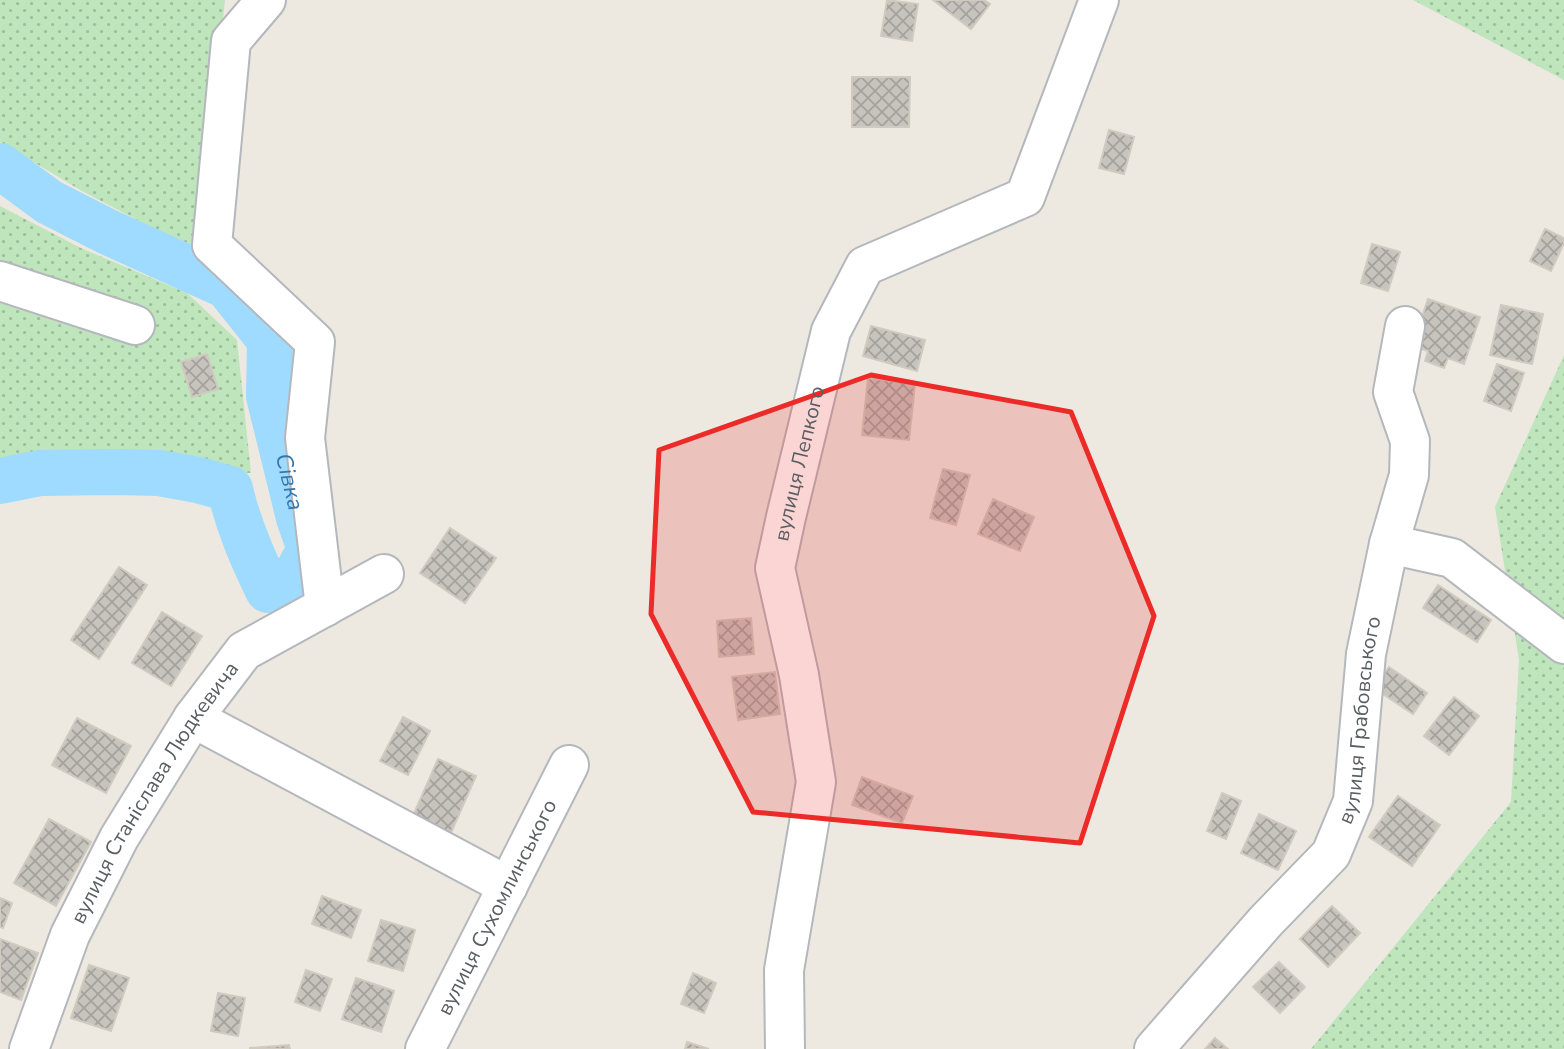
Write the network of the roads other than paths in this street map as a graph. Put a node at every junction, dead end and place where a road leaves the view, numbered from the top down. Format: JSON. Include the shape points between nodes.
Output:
{"nodes":[{"id":1,"x":266,"y":0,"type":"edge"},
{"id":2,"x":1099,"y":0,"type":"edge"},
{"id":3,"x":0,"y":281,"type":"edge"},
{"id":4,"x":135,"y":324,"type":"dead end"},
{"id":5,"x":1405,"y":326,"type":"dead end"},
{"id":6,"x":1389,"y":544,"type":"junction"},
{"id":7,"x":384,"y":574,"type":"dead end"},
{"id":8,"x":325,"y":607,"type":"junction"},
{"id":9,"x":1564,"y":644,"type":"edge"},
{"id":10,"x":193,"y":718,"type":"junction"},
{"id":11,"x":569,"y":765,"type":"dead end"},
{"id":12,"x":508,"y":886,"type":"junction"},
{"id":13,"x":29,"y":1049,"type":"edge"},
{"id":14,"x":425,"y":1049,"type":"edge"},
{"id":15,"x":785,"y":1049,"type":"edge"},
{"id":16,"x":1154,"y":1049,"type":"edge"}],
"edges":[{"from":1,"to":8,"type":"street","via":[[231,41],[212,246],[315,342],[305,438]]},
{"from":2,"to":15,"type":"street","name":"вулиця Лепкого","via":[[1025,197],[864,266],[831,331],[775,568],[816,782],[785,970]]},
{"from":3,"to":4,"type":"street"},
{"from":5,"to":6,"type":"street","name":"вулиця Грабовського","via":[[1394,392],[1410,440],[1409,475]]},
{"from":6,"to":9,"type":"street","via":[[1452,558]]},
{"from":6,"to":16,"type":"street","name":"вулиця Грабовського","via":[[1366,654],[1353,801],[1331,854]]},
{"from":7,"to":8,"type":"street","name":"вулиця Станіслава Людкевича"},
{"from":8,"to":10,"type":"street","name":"вулиця Станіслава Людкевича","via":[[244,651]]},
{"from":10,"to":12,"type":"street"},
{"from":10,"to":13,"type":"street","name":"вулиця Станіслава Людкевича","via":[[119,838],[70,935]]},
{"from":11,"to":12,"type":"street","name":"вулиця Сухомлинського"},
{"from":12,"to":14,"type":"street","name":"вулиця Сухомлинського"}]}
